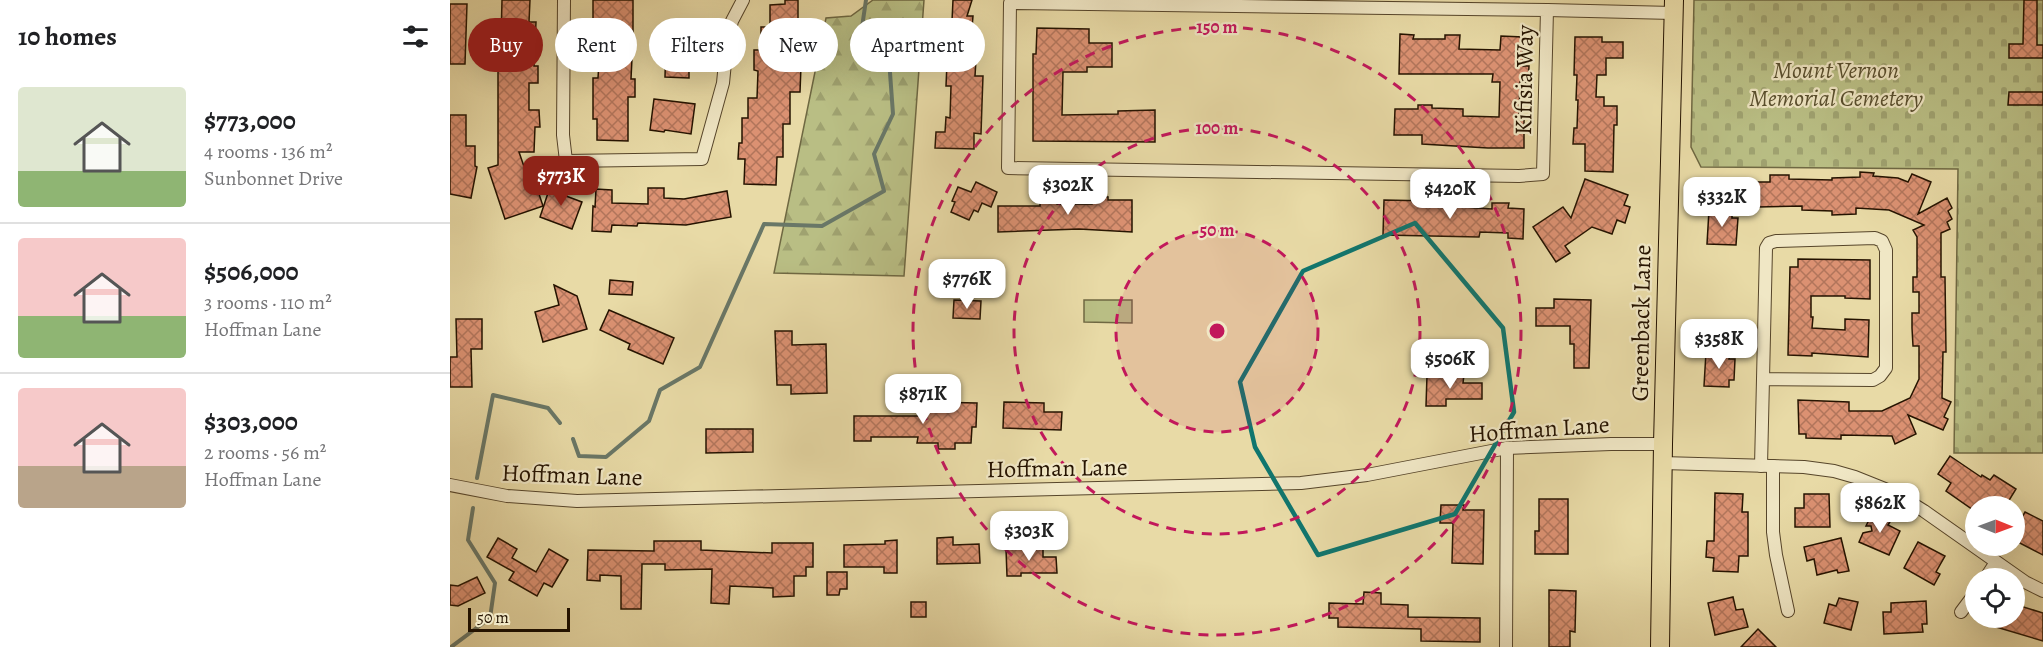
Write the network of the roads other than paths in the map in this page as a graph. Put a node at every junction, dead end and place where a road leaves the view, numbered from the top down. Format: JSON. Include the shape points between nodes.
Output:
{"nodes":[{"id":1,"x":564,"y":0,"type":"edge"},
{"id":2,"x":742,"y":0,"type":"edge"},
{"id":3,"x":1673,"y":7,"type":"edge"},
{"id":4,"x":1547,"y":10,"type":"junction"},
{"id":5,"x":1763,"y":379,"type":"junction"},
{"id":6,"x":1663,"y":444,"type":"junction"},
{"id":7,"x":1507,"y":448,"type":"junction"},
{"id":8,"x":1662,"y":463,"type":"junction"},
{"id":9,"x":1767,"y":466,"type":"junction"},
{"id":10,"x":450,"y":485,"type":"edge"},
{"id":11,"x":1996,"y":562,"type":"junction"},
{"id":12,"x":1992,"y":568,"type":"edge"},
{"id":13,"x":2043,"y":591,"type":"edge"},
{"id":14,"x":1965,"y":607,"type":"edge"},
{"id":15,"x":1788,"y":611,"type":"dead end"},
{"id":16,"x":1961,"y":612,"type":"dead end"},
{"id":17,"x":1506,"y":647,"type":"edge"},
{"id":18,"x":1660,"y":647,"type":"edge"}],
"edges":[{"from":1,"to":2,"type":"street","via":[[566,161],[702,159],[723,83],[732,21]]},
{"from":3,"to":4,"type":"street","name":"Kifisia Way"},
{"from":3,"to":6,"type":"main road","name":"Greenback Lane"},
{"from":4,"to":4,"type":"street","name":"Kifisia Way","via":[[1010,3],[1008,168],[1543,174]]},
{"from":5,"to":5,"type":"street","via":[[1769,243],[1875,238],[1882,242],[1886,250],[1886,368],[1880,376],[1873,380]]},
{"from":5,"to":9,"type":"street"},
{"from":6,"to":7,"type":"street","name":"Hoffman Lane"},
{"from":6,"to":8,"type":"main road","name":"Greenback Lane"},
{"from":7,"to":10,"type":"street","name":"Hoffman Lane","via":[[1367,475],[1301,483],[577,501],[507,496]]},
{"from":7,"to":17,"type":"street"},
{"from":8,"to":9,"type":"street"},
{"from":8,"to":18,"type":"main road","name":"Greenback Lane"},
{"from":9,"to":11,"type":"street","via":[[1834,471],[1875,484],[1924,511]]},
{"from":9,"to":15,"type":"street","via":[[1776,555]]},
{"from":11,"to":12,"type":"street"},
{"from":11,"to":13,"type":"street"},
{"from":14,"to":16,"type":"street"}]}
